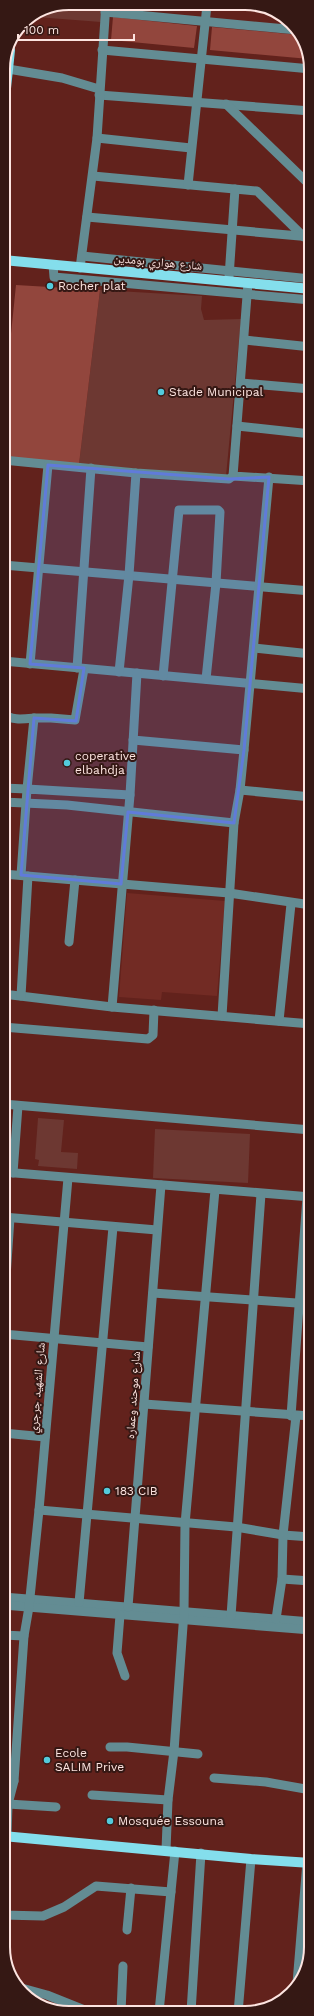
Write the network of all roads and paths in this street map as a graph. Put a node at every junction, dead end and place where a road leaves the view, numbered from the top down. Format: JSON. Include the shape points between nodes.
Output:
{"nodes":[{"id":1,"x":106,"y":10,"type":"edge"},
{"id":2,"x":120,"y":10,"type":"edge"},
{"id":3,"x":207,"y":10,"type":"edge"},
{"id":4,"x":206,"y":22,"type":"junction"},
{"id":5,"x":288,"y":29,"type":"edge"},
{"id":6,"x":102,"y":50,"type":"junction"},
{"id":7,"x":201,"y":59,"type":"junction"},
{"id":8,"x":304,"y":68,"type":"edge"},
{"id":9,"x":10,"y":69,"type":"edge"},
{"id":10,"x":99,"y":92,"type":"junction"},
{"id":11,"x":197,"y":101,"type":"junction"},
{"id":12,"x":226,"y":104,"type":"junction"},
{"id":13,"x":250,"y":106,"type":"junction"},
{"id":14,"x":304,"y":110,"type":"edge"},
{"id":15,"x":236,"y":113,"type":"junction"},
{"id":16,"x":96,"y":138,"type":"junction"},
{"id":17,"x":191,"y":148,"type":"junction"},
{"id":18,"x":92,"y":176,"type":"junction"},
{"id":19,"x":304,"y":179,"type":"edge"},
{"id":20,"x":188,"y":185,"type":"junction"},
{"id":21,"x":235,"y":189,"type":"junction"},
{"id":22,"x":87,"y":217,"type":"junction"},
{"id":23,"x":232,"y":230,"type":"junction"},
{"id":24,"x":304,"y":234,"type":"edge"},
{"id":25,"x":304,"y":237,"type":"edge"},
{"id":26,"x":82,"y":256,"type":"junction"},
{"id":27,"x":10,"y":261,"type":"edge"},
{"id":28,"x":53,"y":265,"type":"junction"},
{"id":29,"x":80,"y":268,"type":"junction"},
{"id":30,"x":229,"y":276,"type":"junction"},
{"id":31,"x":304,"y":278,"type":"edge"},
{"id":32,"x":248,"y":288,"type":"junction"},
{"id":33,"x":304,"y":289,"type":"edge"},
{"id":34,"x":304,"y":299,"type":"edge"},
{"id":35,"x":245,"y":340,"type":"junction"},
{"id":36,"x":304,"y":346,"type":"edge"},
{"id":37,"x":241,"y":383,"type":"junction"},
{"id":38,"x":304,"y":388,"type":"edge"},
{"id":39,"x":237,"y":426,"type":"junction"},
{"id":40,"x":304,"y":433,"type":"edge"},
{"id":41,"x":10,"y":461,"type":"edge"},
{"id":42,"x":48,"y":465,"type":"junction"},
{"id":43,"x":91,"y":468,"type":"junction"},
{"id":44,"x":136,"y":473,"type":"junction"},
{"id":45,"x":233,"y":476,"type":"junction"},
{"id":46,"x":269,"y":477,"type":"junction"},
{"id":47,"x":304,"y":480,"type":"edge"},
{"id":48,"x":10,"y":566,"type":"edge"},
{"id":49,"x":40,"y":568,"type":"junction"},
{"id":50,"x":84,"y":572,"type":"junction"},
{"id":51,"x":129,"y":575,"type":"junction"},
{"id":52,"x":171,"y":579,"type":"junction"},
{"id":53,"x":216,"y":583,"type":"junction"},
{"id":54,"x":260,"y":586,"type":"junction"},
{"id":55,"x":304,"y":590,"type":"edge"},
{"id":56,"x":254,"y":648,"type":"junction"},
{"id":57,"x":304,"y":653,"type":"edge"},
{"id":58,"x":10,"y":662,"type":"edge"},
{"id":59,"x":30,"y":664,"type":"junction"},
{"id":60,"x":80,"y":668,"type":"junction"},
{"id":61,"x":119,"y":672,"type":"junction"},
{"id":62,"x":137,"y":673,"type":"junction"},
{"id":63,"x":163,"y":676,"type":"junction"},
{"id":64,"x":206,"y":679,"type":"junction"},
{"id":65,"x":251,"y":683,"type":"junction"},
{"id":66,"x":304,"y":688,"type":"edge"},
{"id":67,"x":10,"y":717,"type":"edge"},
{"id":68,"x":34,"y":718,"type":"junction"},
{"id":69,"x":133,"y":740,"type":"junction"},
{"id":70,"x":244,"y":750,"type":"junction"},
{"id":71,"x":10,"y":788,"type":"edge"},
{"id":72,"x":27,"y":789,"type":"junction"},
{"id":73,"x":240,"y":790,"type":"junction"},
{"id":74,"x":130,"y":795,"type":"junction"},
{"id":75,"x":304,"y":796,"type":"edge"},
{"id":76,"x":10,"y":802,"type":"edge"},
{"id":77,"x":27,"y":803,"type":"junction"},
{"id":78,"x":128,"y":812,"type":"junction"},
{"id":79,"x":234,"y":823,"type":"junction"},
{"id":80,"x":10,"y":874,"type":"edge"},
{"id":81,"x":25,"y":875,"type":"junction"},
{"id":82,"x":75,"y":880,"type":"junction"},
{"id":83,"x":121,"y":884,"type":"junction"},
{"id":84,"x":229,"y":893,"type":"junction"},
{"id":85,"x":291,"y":904,"type":"junction"},
{"id":86,"x":304,"y":905,"type":"edge"},
{"id":87,"x":69,"y":942,"type":"dead end"},
{"id":88,"x":10,"y":995,"type":"edge"},
{"id":89,"x":21,"y":996,"type":"junction"},
{"id":90,"x":112,"y":1007,"type":"junction"},
{"id":91,"x":154,"y":1010,"type":"junction"},
{"id":92,"x":222,"y":1016,"type":"junction"},
{"id":93,"x":279,"y":1021,"type":"junction"},
{"id":94,"x":304,"y":1023,"type":"edge"},
{"id":95,"x":10,"y":1028,"type":"edge"},
{"id":96,"x":10,"y":1105,"type":"edge"},
{"id":97,"x":18,"y":1106,"type":"junction"},
{"id":98,"x":304,"y":1129,"type":"edge"},
{"id":99,"x":10,"y":1173,"type":"edge"},
{"id":100,"x":13,"y":1173,"type":"junction"},
{"id":101,"x":68,"y":1178,"type":"junction"},
{"id":102,"x":161,"y":1185,"type":"junction"},
{"id":103,"x":215,"y":1190,"type":"junction"},
{"id":104,"x":261,"y":1194,"type":"junction"},
{"id":105,"x":304,"y":1197,"type":"edge"},
{"id":106,"x":10,"y":1218,"type":"edge"},
{"id":107,"x":64,"y":1223,"type":"junction"},
{"id":108,"x":113,"y":1227,"type":"junction"},
{"id":109,"x":157,"y":1230,"type":"junction"},
{"id":110,"x":304,"y":1245,"type":"edge"},
{"id":111,"x":153,"y":1293,"type":"junction"},
{"id":112,"x":205,"y":1297,"type":"junction"},
{"id":113,"x":253,"y":1300,"type":"junction"},
{"id":114,"x":298,"y":1303,"type":"junction"},
{"id":115,"x":304,"y":1303,"type":"edge"},
{"id":116,"x":10,"y":1335,"type":"edge"},
{"id":117,"x":54,"y":1338,"type":"junction"},
{"id":118,"x":104,"y":1342,"type":"junction"},
{"id":119,"x":148,"y":1347,"type":"junction"},
{"id":120,"x":144,"y":1404,"type":"junction"},
{"id":121,"x":196,"y":1408,"type":"junction"},
{"id":122,"x":244,"y":1412,"type":"junction"},
{"id":123,"x":293,"y":1416,"type":"junction"},
{"id":124,"x":304,"y":1416,"type":"edge"},
{"id":125,"x":10,"y":1434,"type":"edge"},
{"id":126,"x":45,"y":1437,"type":"junction"},
{"id":127,"x":39,"y":1510,"type":"junction"},
{"id":128,"x":87,"y":1515,"type":"junction"},
{"id":129,"x":135,"y":1520,"type":"junction"},
{"id":130,"x":185,"y":1524,"type":"junction"},
{"id":131,"x":236,"y":1527,"type":"junction"},
{"id":132,"x":284,"y":1535,"type":"junction"},
{"id":133,"x":304,"y":1536,"type":"edge"},
{"id":134,"x":282,"y":1579,"type":"junction"},
{"id":135,"x":304,"y":1581,"type":"edge"},
{"id":136,"x":10,"y":1599,"type":"edge"},
{"id":137,"x":29,"y":1603,"type":"junction"},
{"id":138,"x":79,"y":1603,"type":"junction"},
{"id":139,"x":10,"y":1604,"type":"edge"},
{"id":140,"x":128,"y":1607,"type":"junction"},
{"id":141,"x":120,"y":1615,"type":"junction"},
{"id":142,"x":184,"y":1616,"type":"junction"},
{"id":143,"x":231,"y":1616,"type":"junction"},
{"id":144,"x":276,"y":1619,"type":"junction"},
{"id":145,"x":304,"y":1621,"type":"edge"},
{"id":146,"x":304,"y":1629,"type":"edge"},
{"id":147,"x":10,"y":1635,"type":"edge"},
{"id":148,"x":24,"y":1636,"type":"junction"},
{"id":149,"x":125,"y":1676,"type":"dead end"},
{"id":150,"x":110,"y":1747,"type":"dead end"},
{"id":151,"x":174,"y":1751,"type":"junction"},
{"id":152,"x":198,"y":1754,"type":"dead end"},
{"id":153,"x":214,"y":1778,"type":"dead end"},
{"id":154,"x":10,"y":1781,"type":"edge"},
{"id":155,"x":14,"y":1781,"type":"junction"},
{"id":156,"x":304,"y":1789,"type":"edge"},
{"id":157,"x":92,"y":1795,"type":"dead end"},
{"id":158,"x":10,"y":1796,"type":"edge"},
{"id":159,"x":168,"y":1800,"type":"junction"},
{"id":160,"x":10,"y":1804,"type":"edge"},
{"id":161,"x":56,"y":1807,"type":"dead end"},
{"id":162,"x":10,"y":1837,"type":"edge"},
{"id":163,"x":170,"y":1851,"type":"junction"},
{"id":164,"x":201,"y":1853,"type":"junction"},
{"id":165,"x":251,"y":1859,"type":"junction"},
{"id":166,"x":304,"y":1863,"type":"edge"},
{"id":167,"x":131,"y":1888,"type":"junction"},
{"id":168,"x":170,"y":1892,"type":"junction"},
{"id":169,"x":304,"y":1913,"type":"edge"},
{"id":170,"x":10,"y":1915,"type":"edge"},
{"id":171,"x":127,"y":1930,"type":"dead end"},
{"id":172,"x":123,"y":1966,"type":"dead end"},
{"id":173,"x":298,"y":1974,"type":"edge"},
{"id":174,"x":29,"y":1990,"type":"edge"},
{"id":175,"x":74,"y":2006,"type":"edge"},
{"id":176,"x":121,"y":2006,"type":"edge"},
{"id":177,"x":160,"y":2006,"type":"edge"},
{"id":178,"x":191,"y":2006,"type":"edge"},
{"id":179,"x":239,"y":2006,"type":"edge"}],
"edges":[{"from":1,"to":6,"type":"street"},
{"from":2,"to":4,"type":"street"},
{"from":3,"to":4,"type":"street"},
{"from":4,"to":5,"type":"street"},
{"from":4,"to":7,"type":"street"},
{"from":6,"to":7,"type":"street"},
{"from":6,"to":10,"type":"street"},
{"from":7,"to":8,"type":"street"},
{"from":7,"to":11,"type":"street"},
{"from":9,"to":10,"type":"street","via":[[62,78]]},
{"from":10,"to":11,"type":"street"},
{"from":10,"to":16,"type":"street"},
{"from":11,"to":12,"type":"street"},
{"from":11,"to":17,"type":"street"},
{"from":12,"to":13,"type":"street"},
{"from":12,"to":15,"type":"street"},
{"from":13,"to":14,"type":"street"},
{"from":13,"to":15,"type":"street"},
{"from":15,"to":19,"type":"street"},
{"from":16,"to":17,"type":"street"},
{"from":16,"to":18,"type":"street"},
{"from":17,"to":20,"type":"street"},
{"from":18,"to":20,"type":"street"},
{"from":18,"to":22,"type":"street"},
{"from":20,"to":21,"type":"street"},
{"from":21,"to":23,"type":"street"},
{"from":21,"to":24,"type":"street","via":[[261,193]]},
{"from":22,"to":23,"type":"street"},
{"from":22,"to":26,"type":"street"},
{"from":23,"to":25,"type":"street"},
{"from":23,"to":30,"type":"street"},
{"from":26,"to":29,"type":"street"},
{"from":26,"to":30,"type":"street"},
{"from":27,"to":28,"type":"main road","name":"شارع هواري بومدين"},
{"from":28,"to":29,"type":"main road","name":"شارع هواري بومدين"},
{"from":28,"to":32,"type":"street","via":[[54,277]]},
{"from":29,"to":30,"type":"main road","name":"شارع هواري بومدين"},
{"from":30,"to":31,"type":"street"},
{"from":30,"to":32,"type":"main road","name":"شارع هواري بومدين"},
{"from":32,"to":33,"type":"main road","name":"شارع هواري بومدين"},
{"from":32,"to":34,"type":"street"},
{"from":32,"to":35,"type":"street"},
{"from":35,"to":36,"type":"street"},
{"from":35,"to":37,"type":"street"},
{"from":37,"to":38,"type":"street"},
{"from":37,"to":39,"type":"street"},
{"from":39,"to":40,"type":"street"},
{"from":39,"to":45,"type":"street"},
{"from":41,"to":42,"type":"street"},
{"from":42,"to":43,"type":"street"},
{"from":42,"to":49,"type":"street"},
{"from":43,"to":44,"type":"street"},
{"from":43,"to":50,"type":"street"},
{"from":44,"to":45,"type":"street","via":[[229,478]]},
{"from":44,"to":51,"type":"street"},
{"from":45,"to":46,"type":"street"},
{"from":46,"to":47,"type":"street"},
{"from":46,"to":54,"type":"street"},
{"from":48,"to":49,"type":"street"},
{"from":49,"to":50,"type":"street"},
{"from":49,"to":59,"type":"street"},
{"from":50,"to":51,"type":"street"},
{"from":50,"to":60,"type":"street"},
{"from":51,"to":52,"type":"street"},
{"from":51,"to":61,"type":"street"},
{"from":52,"to":53,"type":"street"},
{"from":52,"to":53,"type":"street","via":[[179,510],[218,510],[220,512]]},
{"from":52,"to":63,"type":"street"},
{"from":53,"to":54,"type":"street"},
{"from":53,"to":64,"type":"street"},
{"from":54,"to":55,"type":"street"},
{"from":54,"to":56,"type":"street"},
{"from":56,"to":57,"type":"street"},
{"from":56,"to":65,"type":"street"},
{"from":58,"to":59,"type":"street"},
{"from":59,"to":60,"type":"street"},
{"from":60,"to":61,"type":"street"},
{"from":60,"to":68,"type":"street","via":[[75,720]]},
{"from":61,"to":62,"type":"street"},
{"from":62,"to":63,"type":"street"},
{"from":62,"to":69,"type":"street"},
{"from":63,"to":64,"type":"street"},
{"from":64,"to":65,"type":"street"},
{"from":65,"to":66,"type":"street"},
{"from":65,"to":70,"type":"street"},
{"from":67,"to":68,"type":"street"},
{"from":68,"to":72,"type":"street"},
{"from":69,"to":70,"type":"street"},
{"from":69,"to":74,"type":"street"},
{"from":70,"to":73,"type":"street"},
{"from":71,"to":72,"type":"street"},
{"from":72,"to":74,"type":"street"},
{"from":72,"to":77,"type":"street"},
{"from":73,"to":75,"type":"street"},
{"from":73,"to":79,"type":"street"},
{"from":74,"to":78,"type":"street"},
{"from":76,"to":77,"type":"street"},
{"from":77,"to":78,"type":"street"},
{"from":77,"to":81,"type":"street"},
{"from":78,"to":79,"type":"street"},
{"from":78,"to":83,"type":"street"},
{"from":79,"to":84,"type":"street"},
{"from":80,"to":81,"type":"street"},
{"from":81,"to":82,"type":"street"},
{"from":81,"to":89,"type":"street"},
{"from":82,"to":83,"type":"street"},
{"from":82,"to":87,"type":"street"},
{"from":83,"to":84,"type":"street"},
{"from":83,"to":90,"type":"street"},
{"from":84,"to":85,"type":"street"},
{"from":84,"to":92,"type":"street"},
{"from":85,"to":86,"type":"street"},
{"from":85,"to":93,"type":"street"},
{"from":88,"to":89,"type":"street"},
{"from":89,"to":90,"type":"street"},
{"from":90,"to":91,"type":"street"},
{"from":91,"to":92,"type":"street"},
{"from":91,"to":95,"type":"street","via":[[153,1035],[148,1039]]},
{"from":92,"to":93,"type":"street"},
{"from":93,"to":94,"type":"street"},
{"from":96,"to":97,"type":"street"},
{"from":97,"to":98,"type":"street"},
{"from":97,"to":100,"type":"street"},
{"from":99,"to":100,"type":"street"},
{"from":100,"to":101,"type":"street"},
{"from":101,"to":102,"type":"street"},
{"from":101,"to":107,"type":"street","name":"شارع الشهيد جرجري"},
{"from":102,"to":103,"type":"street"},
{"from":102,"to":109,"type":"street","name":"شارع موحند وعماره"},
{"from":103,"to":104,"type":"street"},
{"from":103,"to":112,"type":"street"},
{"from":104,"to":105,"type":"street"},
{"from":104,"to":113,"type":"street"},
{"from":106,"to":107,"type":"street"},
{"from":107,"to":108,"type":"street"},
{"from":107,"to":117,"type":"street","name":"شارع الشهيد جرجري"},
{"from":108,"to":109,"type":"street"},
{"from":108,"to":118,"type":"street"},
{"from":109,"to":111,"type":"street","name":"شارع موحند وعماره"},
{"from":110,"to":114,"type":"street"},
{"from":111,"to":112,"type":"street"},
{"from":111,"to":119,"type":"street","name":"شارع موحند وعماره"},
{"from":112,"to":113,"type":"street"},
{"from":112,"to":121,"type":"street"},
{"from":113,"to":114,"type":"street"},
{"from":113,"to":122,"type":"street"},
{"from":114,"to":115,"type":"street"},
{"from":114,"to":123,"type":"street"},
{"from":116,"to":117,"type":"street"},
{"from":117,"to":118,"type":"street"},
{"from":117,"to":126,"type":"street","name":"شارع الشهيد جرجري"},
{"from":118,"to":119,"type":"street"},
{"from":118,"to":128,"type":"street"},
{"from":119,"to":120,"type":"street","name":"شارع موحند وعماره"},
{"from":120,"to":121,"type":"street"},
{"from":120,"to":129,"type":"street","name":"شارع موحند وعماره"},
{"from":121,"to":122,"type":"street"},
{"from":121,"to":130,"type":"street"},
{"from":122,"to":123,"type":"street"},
{"from":122,"to":131,"type":"street"},
{"from":123,"to":124,"type":"street"},
{"from":123,"to":132,"type":"street"},
{"from":125,"to":126,"type":"street"},
{"from":126,"to":127,"type":"street","name":"شارع الشهيد جرجري"},
{"from":127,"to":128,"type":"street"},
{"from":127,"to":137,"type":"street","name":"شارع الشهيد جرجري"},
{"from":128,"to":129,"type":"street"},
{"from":128,"to":138,"type":"street"},
{"from":129,"to":130,"type":"street"},
{"from":129,"to":140,"type":"street","name":"شارع موحند وعماره"},
{"from":130,"to":131,"type":"street"},
{"from":130,"to":142,"type":"street"},
{"from":131,"to":132,"type":"street"},
{"from":131,"to":143,"type":"street"},
{"from":132,"to":133,"type":"street"},
{"from":132,"to":134,"type":"street"},
{"from":134,"to":135,"type":"street"},
{"from":134,"to":144,"type":"street"},
{"from":136,"to":137,"type":"street"},
{"from":137,"to":138,"type":"street"},
{"from":137,"to":139,"type":"street"},
{"from":137,"to":141,"type":"street"},
{"from":137,"to":148,"type":"street","name":"شارع الشهيد جرجري"},
{"from":138,"to":140,"type":"street"},
{"from":140,"to":142,"type":"street"},
{"from":141,"to":142,"type":"street"},
{"from":141,"to":149,"type":"street","via":[[117,1653]]},
{"from":142,"to":143,"type":"street"},
{"from":142,"to":146,"type":"street"},
{"from":142,"to":151,"type":"street"},
{"from":143,"to":144,"type":"street"},
{"from":144,"to":145,"type":"street"},
{"from":147,"to":148,"type":"street"},
{"from":148,"to":155,"type":"street","name":"شارع الشهيد جرجري"},
{"from":150,"to":151,"type":"street"},
{"from":151,"to":152,"type":"street"},
{"from":151,"to":159,"type":"street"},
{"from":153,"to":156,"type":"street","via":[[266,1782]]},
{"from":154,"to":155,"type":"street"},
{"from":155,"to":158,"type":"street","name":"شارع الشهيد جرجري"},
{"from":157,"to":159,"type":"street"},
{"from":159,"to":163,"type":"street"},
{"from":160,"to":161,"type":"street"},
{"from":162,"to":163,"type":"main road"},
{"from":163,"to":164,"type":"main road"},
{"from":163,"to":168,"type":"street"},
{"from":164,"to":165,"type":"main road"},
{"from":164,"to":178,"type":"street"},
{"from":165,"to":166,"type":"main road"},
{"from":165,"to":179,"type":"street"},
{"from":167,"to":168,"type":"street"},
{"from":167,"to":170,"type":"street","via":[[96,1886],[64,1907],[43,1916]]},
{"from":167,"to":171,"type":"street"},
{"from":168,"to":177,"type":"street"},
{"from":169,"to":173,"type":"street"},
{"from":172,"to":176,"type":"street"},
{"from":174,"to":175,"type":"street"}]}
